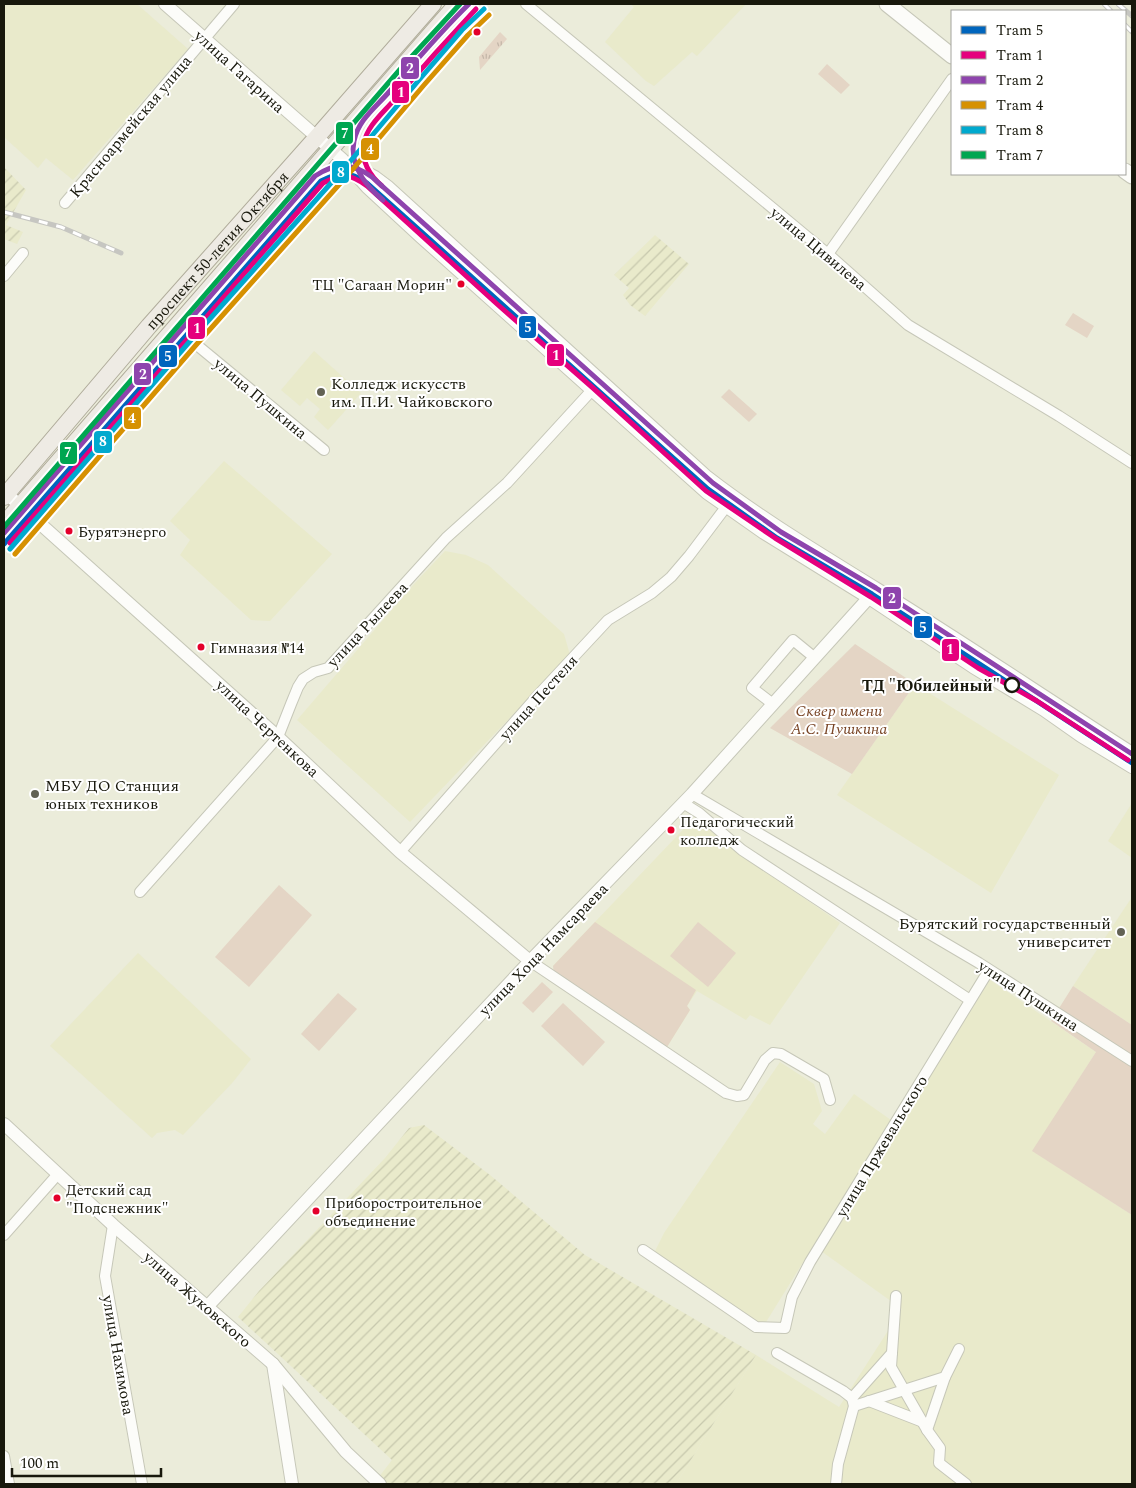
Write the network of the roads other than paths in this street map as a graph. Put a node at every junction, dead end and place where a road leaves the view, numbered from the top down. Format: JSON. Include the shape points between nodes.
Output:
{"nodes":[{"id":1,"x":165,"y":4,"type":"edge"},
{"id":2,"x":234,"y":4,"type":"edge"},
{"id":3,"x":433,"y":4,"type":"edge"},
{"id":4,"x":457,"y":4,"type":"edge"},
{"id":5,"x":526,"y":4,"type":"edge"},
{"id":6,"x":887,"y":4,"type":"edge"},
{"id":7,"x":204,"y":39,"type":"junction"},
{"id":8,"x":951,"y":55,"type":"edge"},
{"id":9,"x":951,"y":80,"type":"edge"},
{"id":10,"x":316,"y":138,"type":"junction"},
{"id":11,"x":336,"y":154,"type":"junction"},
{"id":12,"x":65,"y":203,"type":"dead end"},
{"id":13,"x":23,"y":253,"type":"dead end"},
{"id":14,"x":828,"y":254,"type":"junction"},
{"id":15,"x":4,"y":276,"type":"edge"},
{"id":16,"x":175,"y":327,"type":"junction"},
{"id":17,"x":593,"y":389,"type":"junction"},
{"id":18,"x":324,"y":450,"type":"dead end"},
{"id":19,"x":1132,"y":463,"type":"edge"},
{"id":20,"x":5,"y":496,"type":"edge"},
{"id":21,"x":20,"y":506,"type":"junction"},
{"id":22,"x":726,"y":507,"type":"junction"},
{"id":23,"x":4,"y":524,"type":"edge"},
{"id":24,"x":873,"y":593,"type":"junction"},
{"id":25,"x":815,"y":658,"type":"junction"},
{"id":26,"x":773,"y":704,"type":"junction"},
{"id":27,"x":278,"y":737,"type":"junction"},
{"id":28,"x":1132,"y":753,"type":"edge"},
{"id":29,"x":1132,"y":767,"type":"edge"},
{"id":30,"x":688,"y":798,"type":"junction"},
{"id":31,"x":400,"y":852,"type":"junction"},
{"id":32,"x":140,"y":892,"type":"dead end"},
{"id":33,"x":530,"y":961,"type":"junction"},
{"id":34,"x":989,"y":970,"type":"junction"},
{"id":35,"x":970,"y":1000,"type":"junction"},
{"id":36,"x":1132,"y":1061,"type":"edge"},
{"id":37,"x":830,"y":1100,"type":"dead end"},
{"id":38,"x":4,"y":1124,"type":"edge"},
{"id":39,"x":58,"y":1174,"type":"junction"},
{"id":40,"x":113,"y":1225,"type":"junction"},
{"id":41,"x":4,"y":1235,"type":"edge"},
{"id":42,"x":643,"y":1250,"type":"dead end"},
{"id":43,"x":896,"y":1296,"type":"dead end"},
{"id":44,"x":207,"y":1306,"type":"junction"},
{"id":45,"x":959,"y":1349,"type":"dead end"},
{"id":46,"x":777,"y":1353,"type":"dead end"},
{"id":47,"x":892,"y":1353,"type":"junction"},
{"id":48,"x":273,"y":1364,"type":"junction"},
{"id":49,"x":945,"y":1377,"type":"junction"},
{"id":50,"x":904,"y":1390,"type":"junction"},
{"id":51,"x":869,"y":1401,"type":"junction"},
{"id":52,"x":853,"y":1402,"type":"junction"},
{"id":53,"x":925,"y":1426,"type":"junction"},
{"id":54,"x":4,"y":1456,"type":"edge"},
{"id":55,"x":9,"y":1484,"type":"edge"},
{"id":56,"x":142,"y":1484,"type":"edge"},
{"id":57,"x":292,"y":1484,"type":"edge"},
{"id":58,"x":380,"y":1484,"type":"edge"},
{"id":59,"x":836,"y":1484,"type":"edge"},
{"id":60,"x":966,"y":1484,"type":"edge"}],
"edges":[{"from":1,"to":7,"type":"street","name":"улица Гагарина"},
{"from":2,"to":7,"type":"street","name":"Красноармейская улица"},
{"from":3,"to":10,"type":"main road","name":"проспект 50-летия Октября"},
{"from":4,"to":11,"type":"main road","name":"проспект 50-летия Октября"},
{"from":5,"to":14,"type":"street","name":"улица Цивилева"},
{"from":6,"to":8,"type":"main road"},
{"from":7,"to":10,"type":"street","name":"улица Гагарина"},
{"from":7,"to":12,"type":"street","name":"Красноармейская улица"},
{"from":9,"to":14,"type":"street"},
{"from":10,"to":11,"type":"street","name":"улица Гагарина"},
{"from":10,"to":20,"type":"main road","name":"проспект 50-летия Октября","via":[[149,326]]},
{"from":11,"to":16,"type":"main road","name":"проспект 50-летия Октября"},
{"from":11,"to":17,"type":"street","via":[[367,187]]},
{"from":11,"to":24,"type":"street","via":[[387,186],[706,476]]},
{"from":13,"to":15,"type":"street"},
{"from":14,"to":19,"type":"street","name":"улица Цивилева","via":[[908,325]]},
{"from":16,"to":18,"type":"street","name":"улица Пушкина"},
{"from":16,"to":21,"type":"main road","name":"проспект 50-летия Октября"},
{"from":17,"to":22,"type":"street"},
{"from":17,"to":27,"type":"street","name":"улица Рылеева","via":[[507,483],[446,538],[328,668],[303,679]]},
{"from":20,"to":21,"type":"street","name":"улица Чертенкова"},
{"from":21,"to":23,"type":"main road","name":"проспект 50-летия Октября"},
{"from":21,"to":27,"type":"street","name":"улица Чертенкова"},
{"from":22,"to":24,"type":"street","via":[[764,533]]},
{"from":22,"to":31,"type":"street","name":"улица Пестеля","via":[[671,577],[652,593],[608,620]]},
{"from":24,"to":25,"type":"street","name":"улица Хоца Намсараева"},
{"from":24,"to":28,"type":"street"},
{"from":24,"to":29,"type":"street","via":[[973,667]]},
{"from":25,"to":26,"type":"street","name":"улица Хоца Намсараева"},
{"from":25,"to":26,"type":"street","via":[[793,640],[752,688]]},
{"from":26,"to":30,"type":"street","name":"улица Хоца Намсараева"},
{"from":27,"to":31,"type":"street","name":"улица Чертенкова"},
{"from":27,"to":32,"type":"street","name":"улица Рылеева"},
{"from":30,"to":33,"type":"street","name":"улица Хоца Намсараева"},
{"from":30,"to":34,"type":"street","name":"улица Пушкина"},
{"from":30,"to":35,"type":"street","via":[[699,814],[742,850]]},
{"from":31,"to":33,"type":"street","name":"улица Чертенкова"},
{"from":33,"to":37,"type":"street","via":[[726,1093],[744,1096],[765,1060],[773,1053],[781,1054],[824,1079]]},
{"from":33,"to":44,"type":"street","name":"улица Хоца Намсараева"},
{"from":34,"to":35,"type":"street","name":"улица Пржевальского"},
{"from":34,"to":36,"type":"street","name":"улица Пушкина"},
{"from":35,"to":42,"type":"street","name":"улица Пржевальского","via":[[810,1262],[792,1297],[785,1328],[756,1327]]},
{"from":38,"to":39,"type":"street","name":"улица Жуковского"},
{"from":39,"to":40,"type":"street","name":"улица Жуковского"},
{"from":39,"to":41,"type":"street"},
{"from":40,"to":44,"type":"street","name":"улица Жуковского"},
{"from":40,"to":56,"type":"street","name":"улица Нахимова","via":[[106,1276]]},
{"from":43,"to":47,"type":"street"},
{"from":44,"to":48,"type":"street","name":"улица Жуковского"},
{"from":45,"to":49,"type":"street"},
{"from":46,"to":52,"type":"street","via":[[843,1391]]},
{"from":47,"to":50,"type":"street","via":[[891,1367]]},
{"from":47,"to":52,"type":"street"},
{"from":48,"to":57,"type":"street"},
{"from":48,"to":58,"type":"street","name":"улица Жуковского","via":[[346,1452]]},
{"from":49,"to":50,"type":"street"},
{"from":49,"to":53,"type":"street"},
{"from":50,"to":51,"type":"street"},
{"from":50,"to":53,"type":"street"},
{"from":51,"to":52,"type":"street"},
{"from":51,"to":53,"type":"street"},
{"from":52,"to":59,"type":"street"},
{"from":53,"to":60,"type":"street","via":[[940,1448],[939,1463]]},
{"from":54,"to":55,"type":"street"}]}
